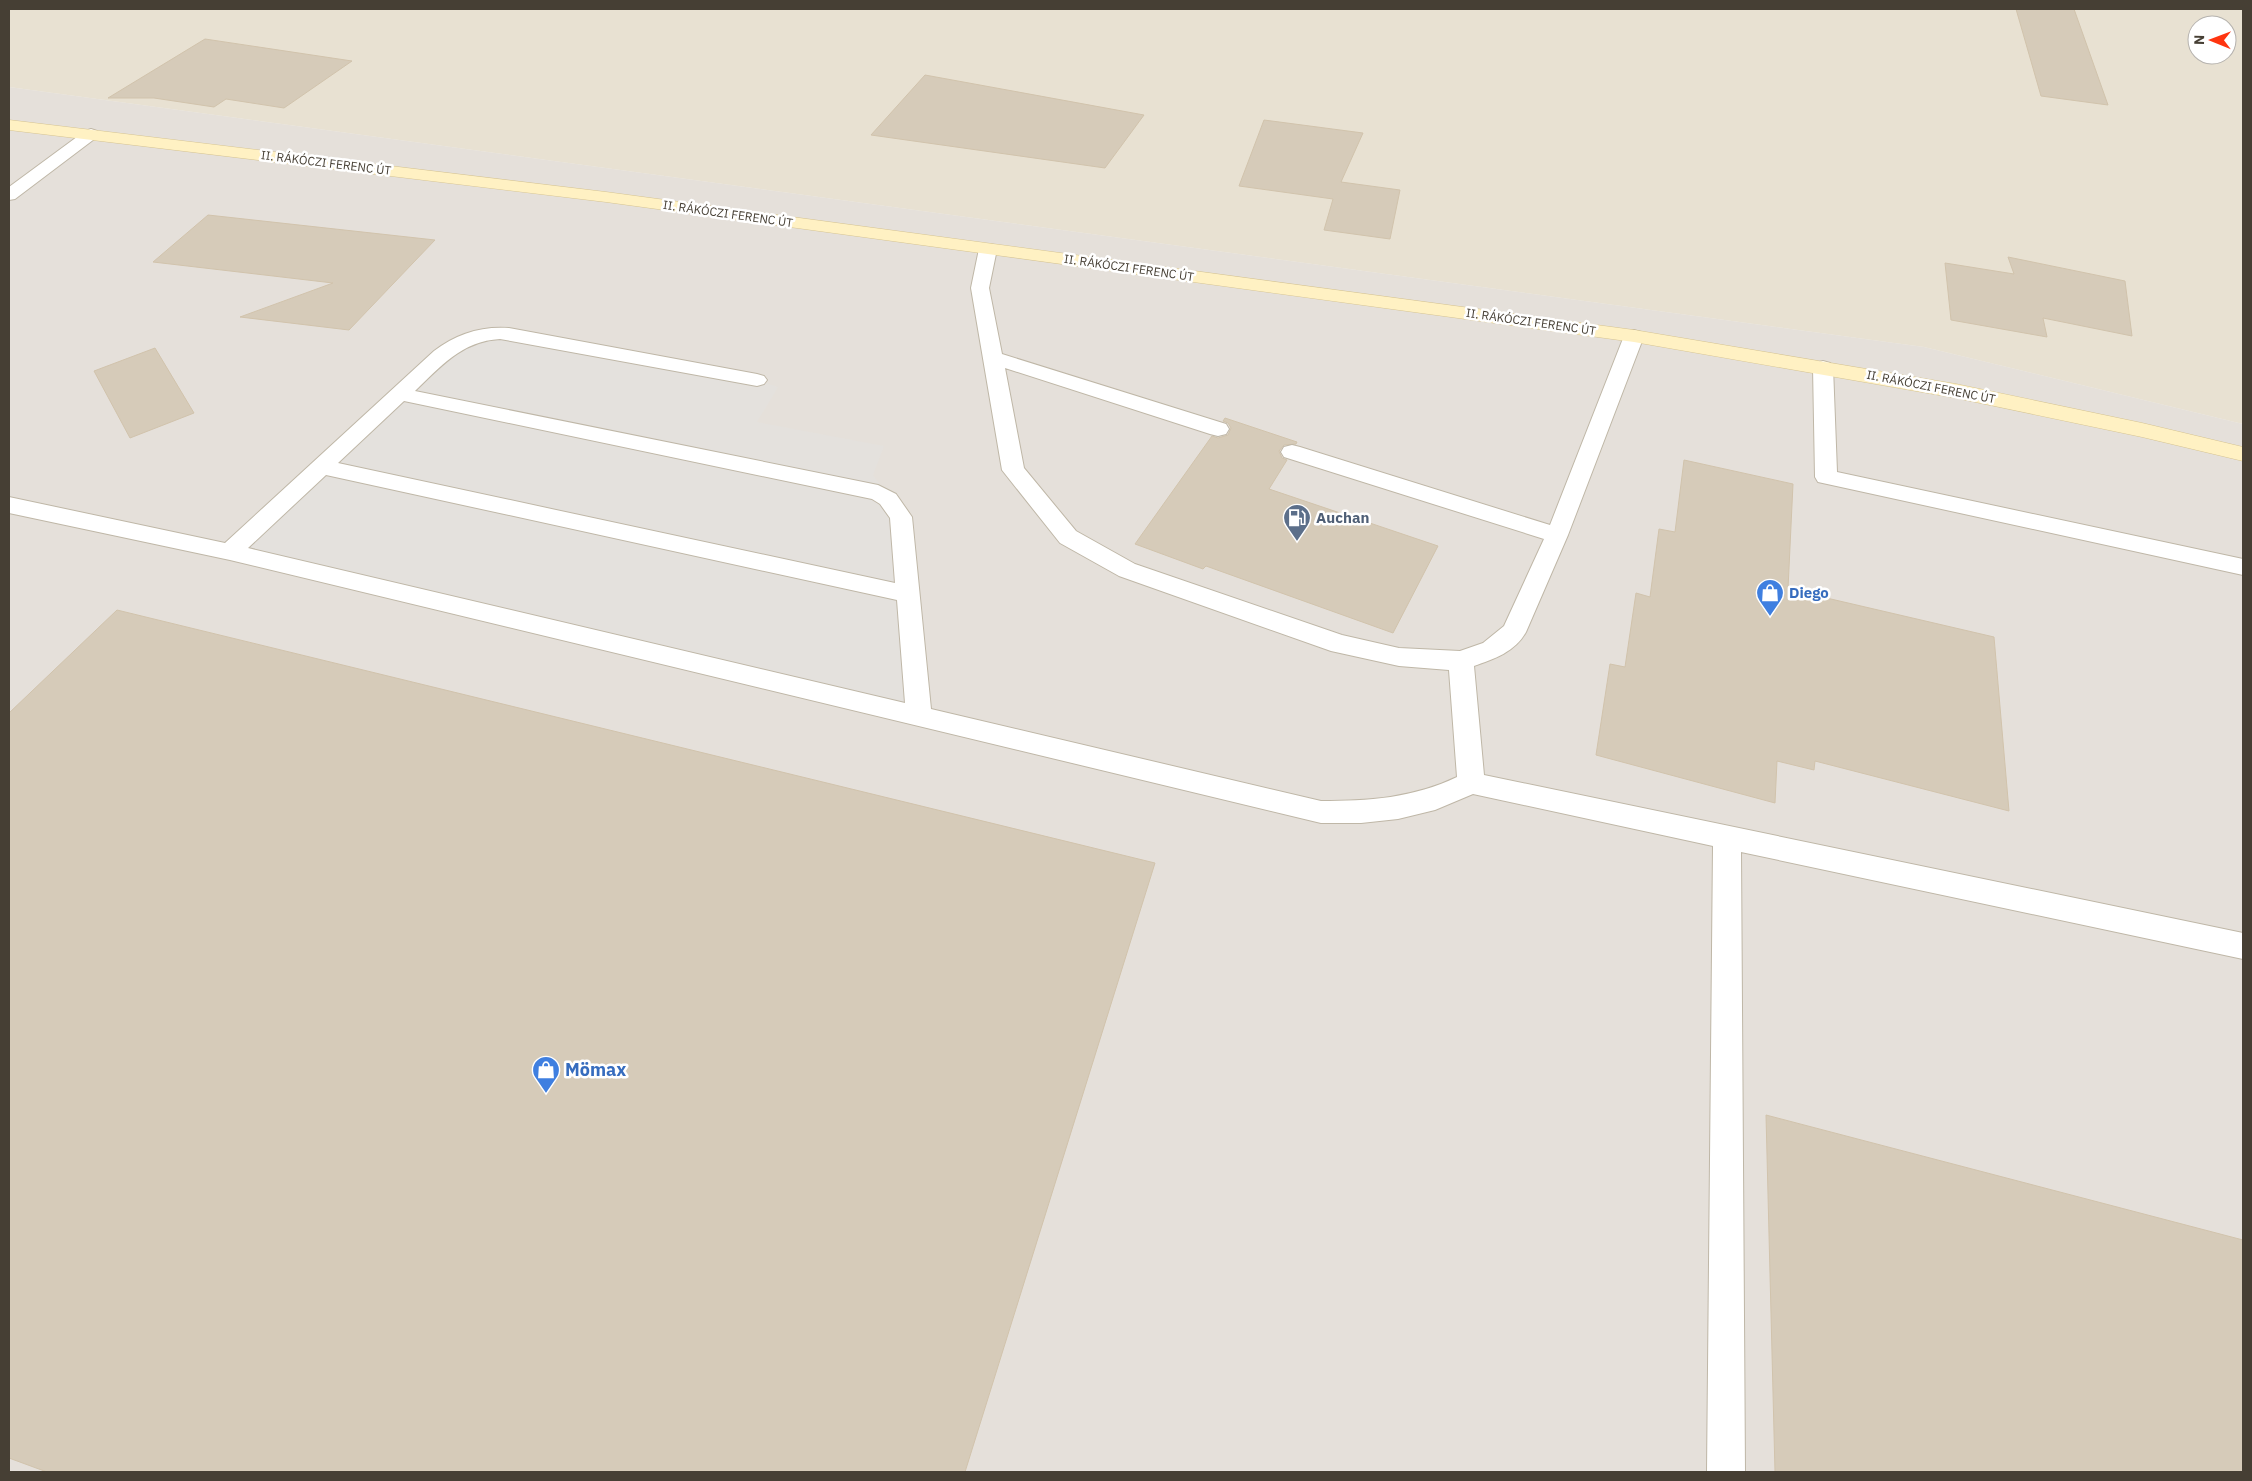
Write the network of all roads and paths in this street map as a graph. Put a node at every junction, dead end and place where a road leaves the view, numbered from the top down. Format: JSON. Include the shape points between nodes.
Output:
{"nodes":[{"id":1,"x":9,"y":125,"type":"edge"},
{"id":2,"x":91,"y":134,"type":"junction"},
{"id":3,"x":9,"y":195,"type":"edge"},
{"id":4,"x":988,"y":249,"type":"junction"},
{"id":5,"x":1634,"y":336,"type":"junction"},
{"id":6,"x":993,"y":358,"type":"junction"},
{"id":7,"x":1823,"y":367,"type":"junction"},
{"id":8,"x":757,"y":380,"type":"dead end"},
{"id":9,"x":399,"y":394,"type":"junction"},
{"id":10,"x":1218,"y":429,"type":"dead end"},
{"id":11,"x":1292,"y":452,"type":"dead end"},
{"id":12,"x":2243,"y":454,"type":"edge"},
{"id":13,"x":322,"y":467,"type":"junction"},
{"id":14,"x":9,"y":505,"type":"edge"},
{"id":15,"x":1557,"y":535,"type":"junction"},
{"id":16,"x":230,"y":552,"type":"junction"},
{"id":17,"x":2243,"y":567,"type":"edge"},
{"id":18,"x":908,"y":594,"type":"junction"},
{"id":19,"x":1461,"y":661,"type":"junction"},
{"id":20,"x":919,"y":716,"type":"junction"},
{"id":21,"x":1471,"y":783,"type":"junction"},
{"id":22,"x":1727,"y":837,"type":"junction"},
{"id":23,"x":2243,"y":946,"type":"edge"},
{"id":24,"x":1726,"y":1472,"type":"edge"}],
"edges":[{"from":1,"to":2,"type":"main road","name":"II. RÁKÓCZI FERENC ÚT"},
{"from":2,"to":3,"type":"lane"},
{"from":2,"to":4,"type":"main road","name":"II. RÁKÓCZI FERENC ÚT","via":[[606,197]]},
{"from":4,"to":5,"type":"main road","name":"II. RÁKÓCZI FERENC ÚT"},
{"from":4,"to":6,"type":"lane","via":[[980,288]]},
{"from":5,"to":7,"type":"main road","name":"II. RÁKÓCZI FERENC ÚT"},
{"from":5,"to":15,"type":"lane"},
{"from":6,"to":10,"type":"lane"},
{"from":6,"to":19,"type":"lane","via":[[1013,470],[1068,537],[1127,570],[1340,644],[1399,658]]},
{"from":7,"to":12,"type":"main road","name":"II. RÁKÓCZI FERENC ÚT","via":[[1956,391]]},
{"from":7,"to":17,"type":"lane","via":[[1826,477]]},
{"from":8,"to":9,"type":"lane","via":[[498,333],[451,346]]},
{"from":9,"to":13,"type":"lane"},
{"from":9,"to":18,"type":"lane","via":[[878,493],[888,499],[901,517]]},
{"from":11,"to":15,"type":"lane"},
{"from":13,"to":16,"type":"lane"},
{"from":13,"to":18,"type":"lane"},
{"from":14,"to":16,"type":"lane"},
{"from":15,"to":19,"type":"lane","via":[[1514,632],[1492,650]]},
{"from":16,"to":20,"type":"lane"},
{"from":18,"to":20,"type":"lane"},
{"from":19,"to":21,"type":"lane"},
{"from":20,"to":21,"type":"lane","via":[[1321,812],[1393,810],[1452,794]]},
{"from":21,"to":22,"type":"lane"},
{"from":22,"to":23,"type":"lane"},
{"from":22,"to":24,"type":"lane"}]}
